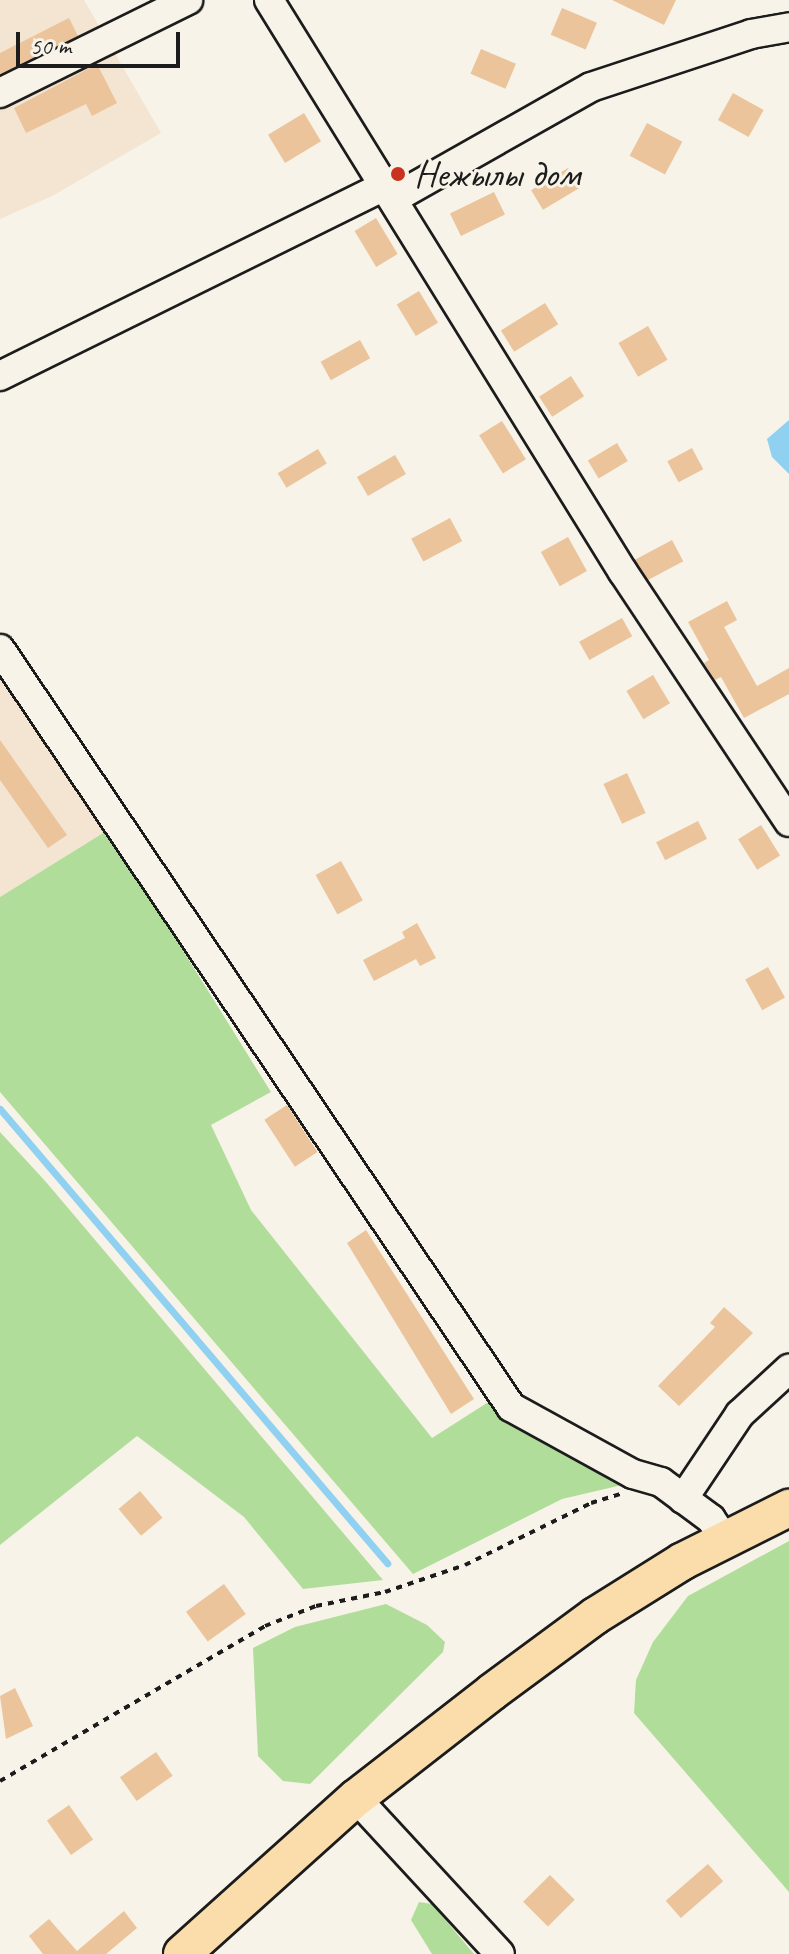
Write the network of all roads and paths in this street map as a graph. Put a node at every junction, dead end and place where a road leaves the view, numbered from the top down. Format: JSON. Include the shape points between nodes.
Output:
{"nodes":[{"id":1,"x":188,"y":0,"type":"edge"},
{"id":2,"x":269,"y":0,"type":"edge"},
{"id":3,"x":789,"y":27,"type":"edge"},
{"id":4,"x":0,"y":93,"type":"edge"},
{"id":5,"x":389,"y":193,"type":"junction"},
{"id":6,"x":0,"y":376,"type":"edge"},
{"id":7,"x":0,"y":649,"type":"edge"},
{"id":8,"x":789,"y":822,"type":"edge"},
{"id":9,"x":789,"y":1369,"type":"edge"},
{"id":10,"x":672,"y":1490,"type":"junction"},
{"id":11,"x":789,"y":1508,"type":"edge"},
{"id":12,"x":724,"y":1538,"type":"junction"},
{"id":13,"x":0,"y":1781,"type":"edge"},
{"id":14,"x":356,"y":1798,"type":"junction"},
{"id":15,"x":182,"y":1954,"type":"edge"},
{"id":16,"x":500,"y":1954,"type":"edge"}],
"edges":[{"from":1,"to":4,"type":"street"},
{"from":2,"to":5,"type":"street"},
{"from":3,"to":5,"type":"street","via":[[751,34],[591,87]]},
{"from":5,"to":6,"type":"street"},
{"from":5,"to":8,"type":"street","via":[[623,572]]},
{"from":7,"to":10,"type":"street","via":[[511,1407]]},
{"from":9,"to":10,"type":"street"},
{"from":10,"to":12,"type":"street","via":[[711,1519]]},
{"from":10,"to":13,"type":"path","via":[[591,1503],[465,1565],[385,1592],[316,1606],[265,1626]]},
{"from":11,"to":12,"type":"main road"},
{"from":12,"to":14,"type":"main road","via":[[595,1616]]},
{"from":14,"to":15,"type":"main road"},
{"from":14,"to":16,"type":"street"}]}
